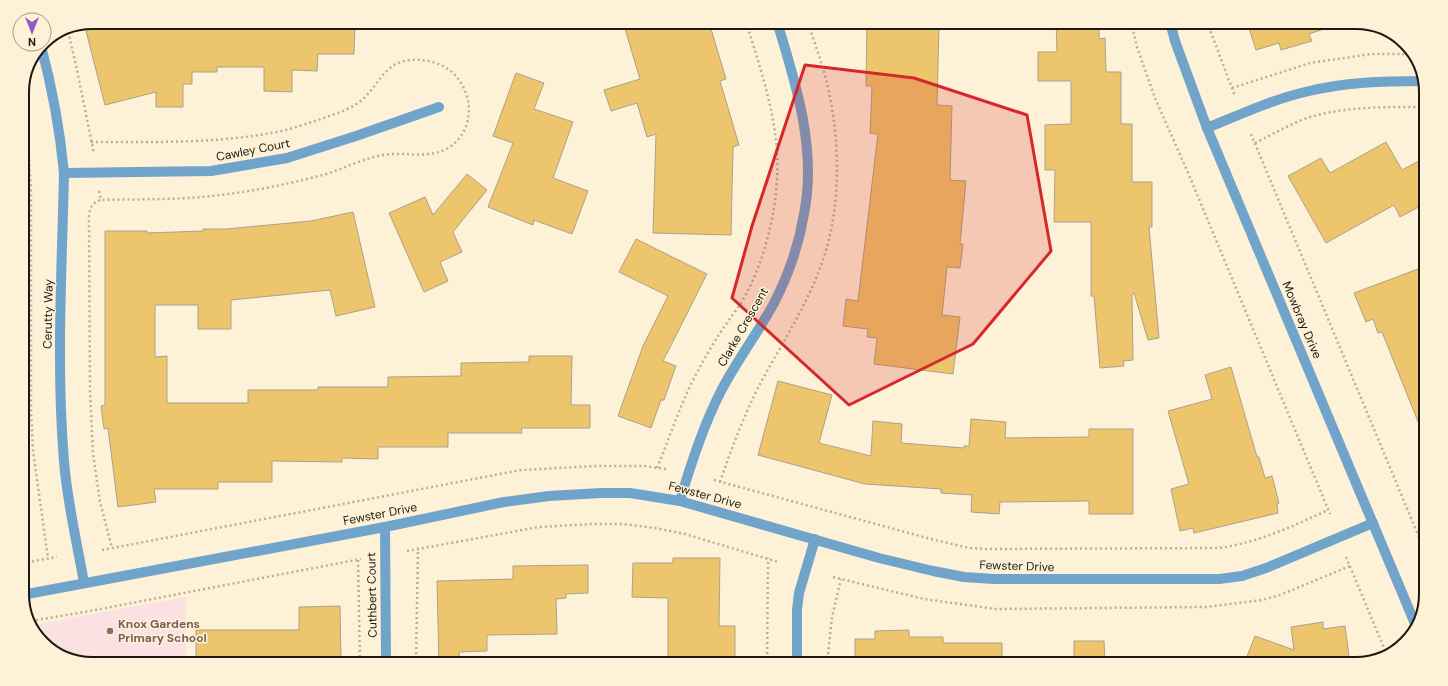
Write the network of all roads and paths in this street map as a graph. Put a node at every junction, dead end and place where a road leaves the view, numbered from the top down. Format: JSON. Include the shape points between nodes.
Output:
{"nodes":[{"id":1,"x":748,"y":29,"type":"edge"},
{"id":2,"x":779,"y":29,"type":"edge"},
{"id":3,"x":1133,"y":29,"type":"edge"},
{"id":4,"x":1172,"y":29,"type":"edge"},
{"id":5,"x":1209,"y":29,"type":"edge"},
{"id":6,"x":69,"y":33,"type":"edge"},
{"id":7,"x":43,"y":53,"type":"edge"},
{"id":8,"x":1406,"y":54,"type":"edge"},
{"id":9,"x":1418,"y":81,"type":"edge"},
{"id":10,"x":1232,"y":88,"type":"junction"},
{"id":11,"x":1236,"y":97,"type":"dead end"},
{"id":12,"x":439,"y":107,"type":"dead end"},
{"id":13,"x":1419,"y":107,"type":"edge"},
{"id":14,"x":1207,"y":128,"type":"junction"},
{"id":15,"x":1251,"y":134,"type":"dead end"},
{"id":16,"x":1255,"y":143,"type":"junction"},
{"id":17,"x":94,"y":156,"type":"dead end"},
{"id":18,"x":29,"y":161,"type":"edge"},
{"id":19,"x":64,"y":173,"type":"junction"},
{"id":20,"x":98,"y":185,"type":"dead end"},
{"id":21,"x":658,"y":468,"type":"junction"},
{"id":22,"x":666,"y":469,"type":"dead end"},
{"id":23,"x":714,"y":480,"type":"dead end"},
{"id":24,"x":680,"y":501,"type":"junction"},
{"id":25,"x":1328,"y":510,"type":"junction"},
{"id":26,"x":1330,"y":514,"type":"dead end"},
{"id":27,"x":1373,"y":523,"type":"junction"},
{"id":28,"x":385,"y":526,"type":"junction"},
{"id":29,"x":1419,"y":537,"type":"edge"},
{"id":30,"x":815,"y":540,"type":"junction"},
{"id":31,"x":112,"y":548,"type":"junction"},
{"id":32,"x":418,"y":549,"type":"junction"},
{"id":33,"x":102,"y":550,"type":"dead end"},
{"id":34,"x":407,"y":551,"type":"dead end"},
{"id":35,"x":57,"y":557,"type":"dead end"},
{"id":36,"x":1346,"y":557,"type":"dead end"},
{"id":37,"x":48,"y":558,"type":"junction"},
{"id":38,"x":768,"y":558,"type":"junction"},
{"id":39,"x":29,"y":562,"type":"edge"},
{"id":40,"x":778,"y":562,"type":"dead end"},
{"id":41,"x":842,"y":579,"type":"dead end"},
{"id":42,"x":84,"y":583,"type":"junction"},
{"id":43,"x":29,"y":594,"type":"edge"},
{"id":44,"x":35,"y":620,"type":"edge"},
{"id":45,"x":1413,"y":620,"type":"edge"},
{"id":46,"x":1385,"y":650,"type":"edge"},
{"id":47,"x":360,"y":657,"type":"edge"},
{"id":48,"x":386,"y":657,"type":"edge"},
{"id":49,"x":416,"y":657,"type":"edge"},
{"id":50,"x":768,"y":657,"type":"edge"},
{"id":51,"x":797,"y":657,"type":"edge"},
{"id":52,"x":828,"y":657,"type":"edge"}],
"edges":[{"from":1,"to":21,"type":"path","via":[[768,94],[775,133],[776,183],[772,224],[761,259],[744,298],[699,368]]},
{"from":2,"to":24,"type":"street","name":"Clarke Crescent","via":[[804,123],[807,154],[805,213],[798,242],[775,302],[734,367],[708,417]]},
{"from":3,"to":25,"type":"path","via":[[1155,98]]},
{"from":4,"to":14,"type":"street","name":"Mowbray Drive"},
{"from":5,"to":10,"type":"path"},
{"from":6,"to":17,"type":"path"},
{"from":7,"to":19,"type":"street","name":"Cerutty Way","via":[[62,150]]},
{"from":8,"to":10,"type":"path","via":[[1371,54],[1310,63]]},
{"from":9,"to":14,"type":"street","via":[[1358,83],[1304,92]]},
{"from":10,"to":11,"type":"path"},
{"from":12,"to":19,"type":"street","name":"Cawley Court","via":[[286,158],[211,171]]},
{"from":13,"to":16,"type":"path","via":[[1376,107],[1340,111],[1305,119]]},
{"from":14,"to":27,"type":"street","name":"Mowbray Drive"},
{"from":15,"to":16,"type":"path"},
{"from":16,"to":29,"type":"path"},
{"from":18,"to":37,"type":"path","via":[[31,410]]},
{"from":19,"to":42,"type":"street","name":"Cerutty Way","via":[[60,363],[62,430],[68,490]]},
{"from":20,"to":31,"type":"path","via":[[101,200],[90,208],[89,216],[91,425],[100,502]]},
{"from":21,"to":22,"type":"path"},
{"from":21,"to":31,"type":"path","via":[[595,466],[521,470]]},
{"from":23,"to":25,"type":"path","via":[[931,540],[986,549],[1218,548],[1234,546],[1273,534]]},
{"from":24,"to":28,"type":"street","name":"Fewster Drive","via":[[630,493],[549,496],[504,502]]},
{"from":24,"to":30,"type":"street","name":"Fewster Drive"},
{"from":25,"to":26,"type":"path"},
{"from":27,"to":30,"type":"street","name":"Fewster Drive","via":[[1242,576],[1193,580],[1002,580],[964,577],[933,572]]},
{"from":27,"to":45,"type":"street","name":"Mowbray Drive"},
{"from":28,"to":42,"type":"street","name":"Fewster Drive"},
{"from":28,"to":48,"type":"street","name":"Cuthbert Court"},
{"from":30,"to":51,"type":"street","via":[[799,593]]},
{"from":31,"to":33,"type":"path"},
{"from":32,"to":34,"type":"path"},
{"from":32,"to":38,"type":"path","via":[[539,527],[623,524],[685,534]]},
{"from":32,"to":49,"type":"path"},
{"from":35,"to":37,"type":"path"},
{"from":36,"to":46,"type":"path"},
{"from":37,"to":39,"type":"path"},
{"from":38,"to":40,"type":"path"},
{"from":38,"to":50,"type":"path"},
{"from":41,"to":52,"type":"path","via":[[832,617]]},
{"from":42,"to":43,"type":"street","name":"Fewster Drive"},
{"from":44,"to":47,"type":"path","via":[[360,559]]}]}
